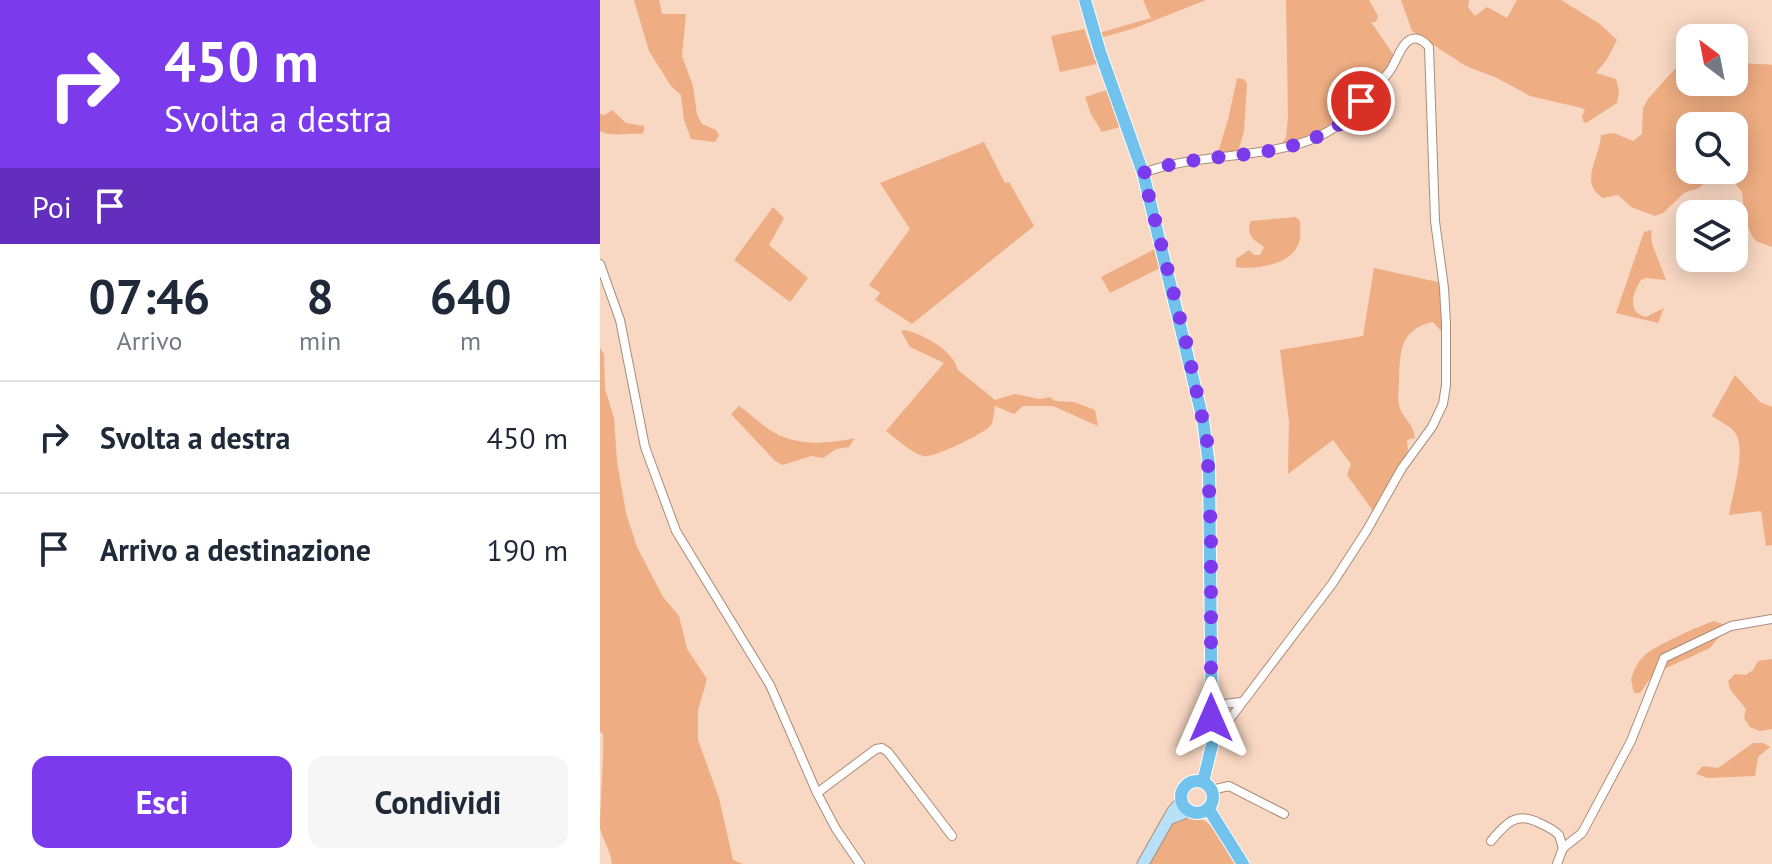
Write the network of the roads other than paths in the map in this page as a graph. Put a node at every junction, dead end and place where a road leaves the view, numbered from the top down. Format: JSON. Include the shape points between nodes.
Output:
{"nodes":[{"id":1,"x":1085,"y":0,"type":"edge"},
{"id":2,"x":1143,"y":173,"type":"junction"},
{"id":3,"x":600,"y":264,"type":"edge"},
{"id":4,"x":1772,"y":619,"type":"edge"},
{"id":5,"x":1211,"y":702,"type":"junction"},
{"id":6,"x":1241,"y":702,"type":"junction"},
{"id":7,"x":1212,"y":745,"type":"junction"},
{"id":8,"x":1207,"y":786,"type":"junction"},
{"id":9,"x":817,"y":793,"type":"junction"},
{"id":10,"x":1185,"y":806,"type":"junction"},
{"id":11,"x":1208,"y":808,"type":"junction"},
{"id":12,"x":1284,"y":814,"type":"dead end"},
{"id":13,"x":952,"y":836,"type":"dead end"},
{"id":14,"x":1491,"y":841,"type":"dead end"},
{"id":15,"x":1563,"y":848,"type":"junction"},
{"id":16,"x":860,"y":864,"type":"edge"},
{"id":17,"x":1143,"y":864,"type":"edge"},
{"id":18,"x":1243,"y":864,"type":"edge"},
{"id":19,"x":1557,"y":864,"type":"edge"}],
"edges":[{"from":1,"to":2,"type":"main road"},
{"from":2,"to":5,"type":"main road","via":[[1207,440]]},
{"from":2,"to":6,"type":"street","via":[[1174,162],[1275,151],[1321,135],[1345,119],[1390,71],[1408,41],[1423,40],[1429,47],[1435,221],[1446,323],[1443,404],[1332,584]]},
{"from":3,"to":9,"type":"street","via":[[620,320],[645,447],[676,531],[770,685]]},
{"from":4,"to":15,"type":"street","via":[[1731,626],[1664,658],[1631,741],[1582,833]]},
{"from":5,"to":6,"type":"street"},
{"from":5,"to":7,"type":"main road"},
{"from":6,"to":7,"type":"street"},
{"from":7,"to":8,"type":"main road"},
{"from":8,"to":10,"type":"main road","via":[[1194,781],[1186,785],[1181,793]]},
{"from":8,"to":11,"type":"main road","via":[[1213,798]]},
{"from":8,"to":12,"type":"street","via":[[1229,786]]},
{"from":9,"to":13,"type":"street","via":[[882,748]]},
{"from":9,"to":16,"type":"street"},
{"from":10,"to":11,"type":"main road","via":[[1200,812]]},
{"from":10,"to":17,"type":"street","via":[[1167,821]]},
{"from":11,"to":18,"type":"main road"},
{"from":14,"to":15,"type":"street","via":[[1507,823],[1527,818],[1554,830]]},
{"from":15,"to":19,"type":"street"}]}
